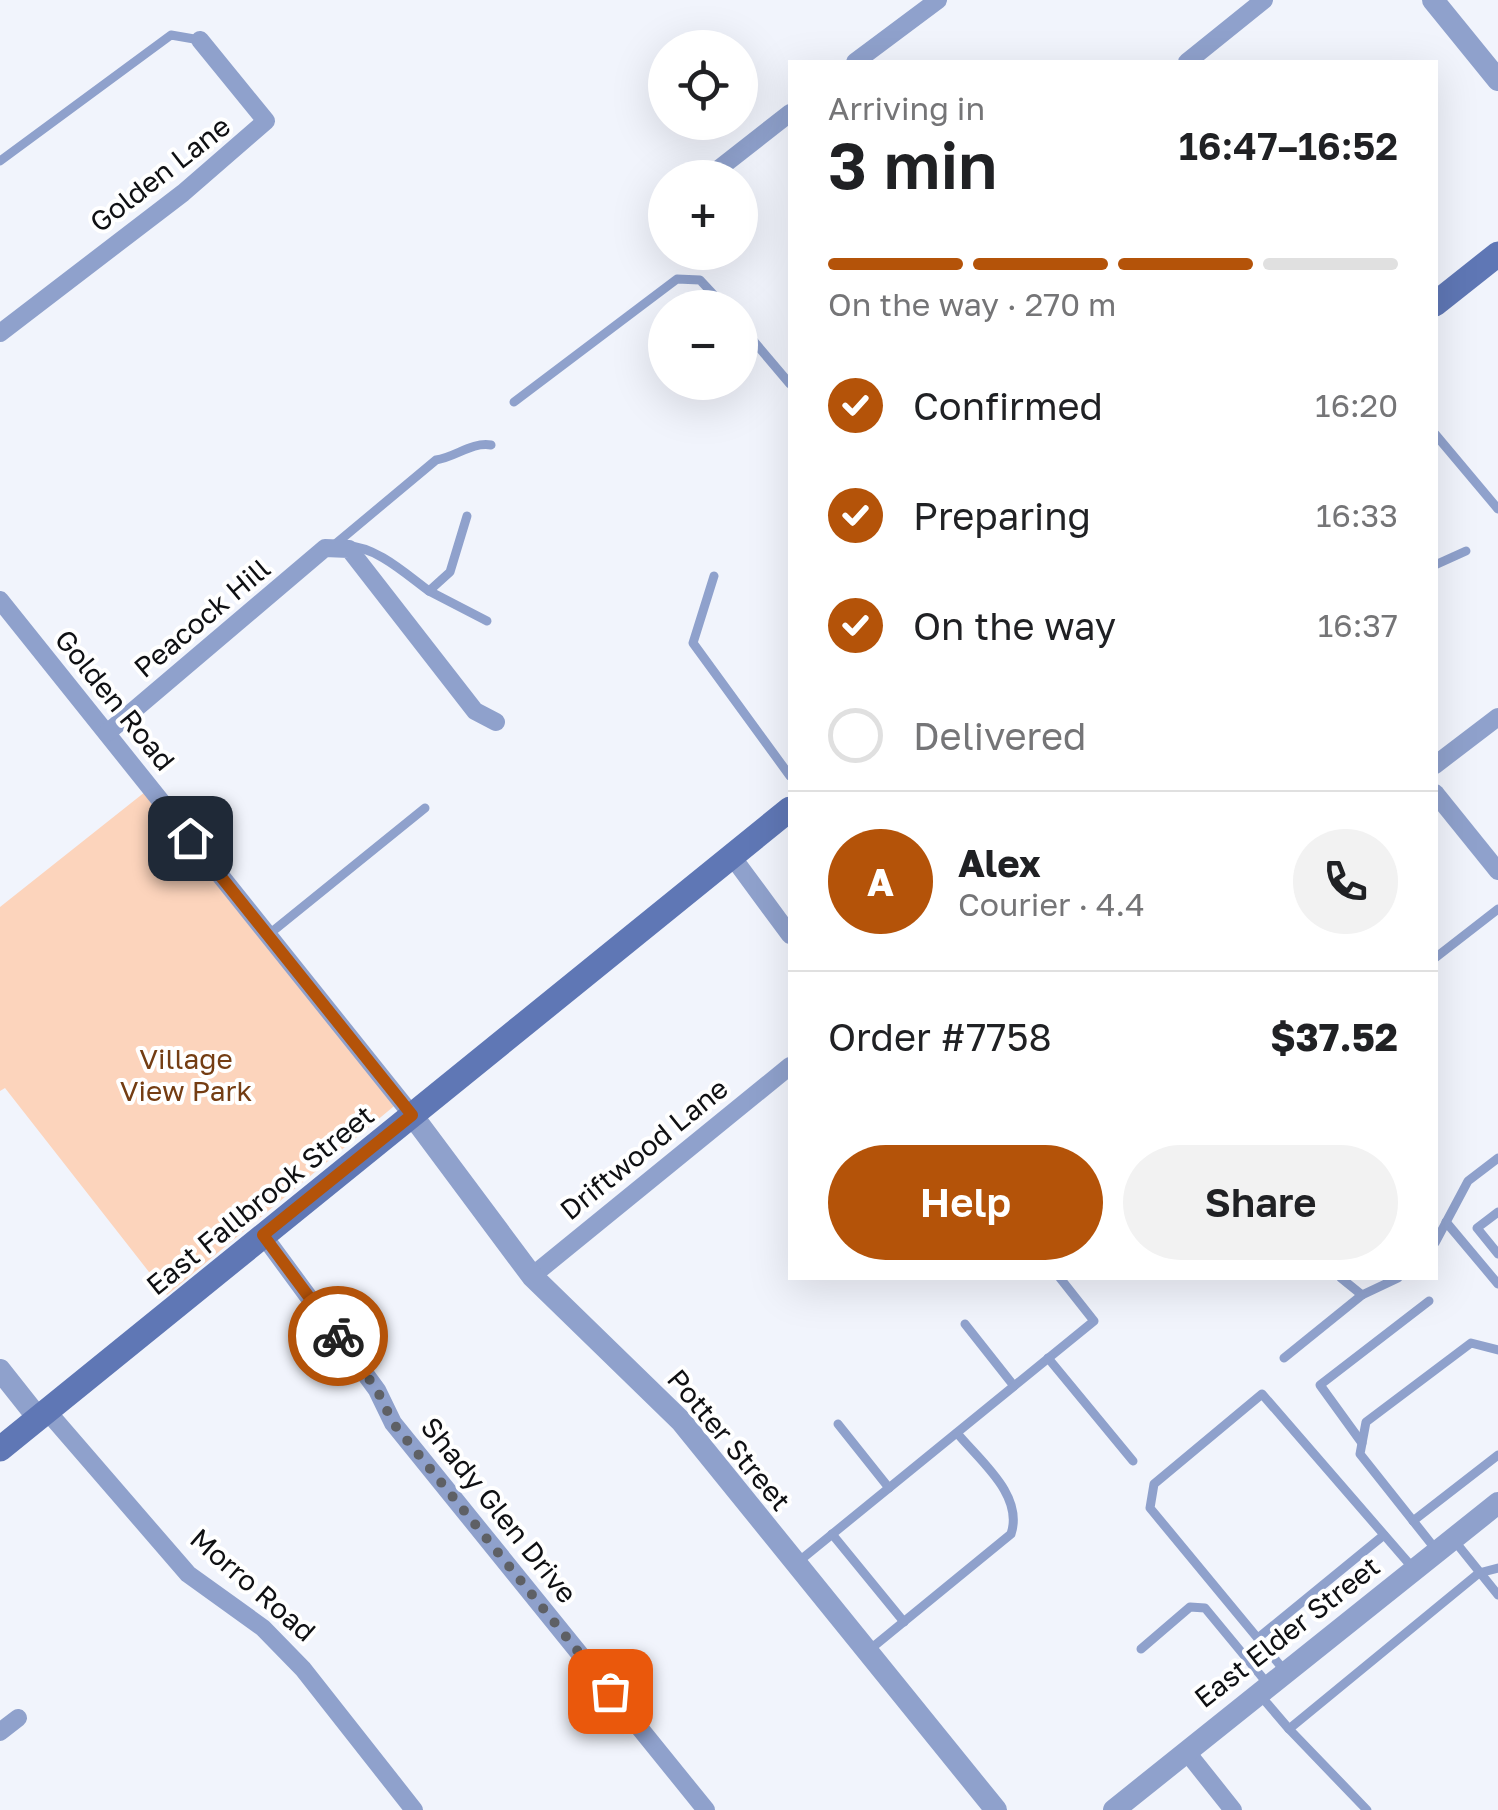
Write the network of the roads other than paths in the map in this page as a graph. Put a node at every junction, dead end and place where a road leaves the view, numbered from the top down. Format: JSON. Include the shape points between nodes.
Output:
{"nodes":[{"id":1,"x":938,"y":0,"type":"edge"},
{"id":2,"x":1264,"y":0,"type":"edge"},
{"id":3,"x":1433,"y":0,"type":"edge"},
{"id":4,"x":200,"y":40,"type":"joint"},
{"id":5,"x":858,"y":60,"type":"edge"},
{"id":6,"x":1189,"y":60,"type":"edge"},
{"id":7,"x":1494,"y":65,"type":"edge"},
{"id":8,"x":788,"y":115,"type":"edge"},
{"id":9,"x":731,"y":160,"type":"edge"},
{"id":10,"x":0,"y":161,"type":"edge"},
{"id":11,"x":1498,"y":254,"type":"edge"},
{"id":12,"x":661,"y":290,"type":"edge"},
{"id":13,"x":709,"y":290,"type":"edge"},
{"id":14,"x":648,"y":300,"type":"edge"},
{"id":15,"x":1438,"y":302,"type":"edge"},
{"id":16,"x":0,"y":333,"type":"edge"},
{"id":17,"x":758,"y":346,"type":"edge"},
{"id":18,"x":788,"y":382,"type":"edge"},
{"id":19,"x":514,"y":402,"type":"dead end"},
{"id":20,"x":1438,"y":438,"type":"edge"},
{"id":21,"x":492,"y":444,"type":"dead end"},
{"id":22,"x":1498,"y":509,"type":"edge"},
{"id":23,"x":467,"y":516,"type":"dead end"},
{"id":24,"x":336,"y":546,"type":"junction"},
{"id":25,"x":1466,"y":550,"type":"dead end"},
{"id":26,"x":1438,"y":564,"type":"edge"},
{"id":27,"x":714,"y":576,"type":"dead end"},
{"id":28,"x":429,"y":591,"type":"junction"},
{"id":29,"x":0,"y":600,"type":"edge"},
{"id":30,"x":487,"y":621,"type":"dead end"},
{"id":31,"x":1498,"y":717,"type":"edge"},
{"id":32,"x":496,"y":722,"type":"dead end"},
{"id":33,"x":107,"y":734,"type":"junction"},
{"id":34,"x":1438,"y":763,"type":"edge"},
{"id":35,"x":788,"y":773,"type":"edge"},
{"id":36,"x":1438,"y":797,"type":"edge"},
{"id":37,"x":425,"y":808,"type":"dead end"},
{"id":38,"x":788,"y":811,"type":"edge"},
{"id":39,"x":732,"y":855,"type":"junction"},
{"id":40,"x":1498,"y":871,"type":"edge"},
{"id":41,"x":1498,"y":909,"type":"edge"},
{"id":42,"x":788,"y":932,"type":"edge"},
{"id":43,"x":268,"y":935,"type":"junction"},
{"id":44,"x":1438,"y":956,"type":"edge"},
{"id":45,"x":788,"y":1068,"type":"edge"},
{"id":46,"x":412,"y":1115,"type":"junction"},
{"id":47,"x":1498,"y":1158,"type":"edge"},
{"id":48,"x":1498,"y":1212,"type":"edge"},
{"id":49,"x":1446,"y":1222,"type":"junction"},
{"id":50,"x":263,"y":1235,"type":"junction"},
{"id":51,"x":1438,"y":1237,"type":"edge"},
{"id":52,"x":1498,"y":1254,"type":"edge"},
{"id":53,"x":532,"y":1276,"type":"junction"},
{"id":54,"x":1062,"y":1280,"type":"edge"},
{"id":55,"x":1343,"y":1280,"type":"edge"},
{"id":56,"x":1394,"y":1280,"type":"edge"},
{"id":57,"x":1498,"y":1284,"type":"edge"},
{"id":58,"x":1362,"y":1295,"type":"junction"},
{"id":59,"x":1429,"y":1301,"type":"dead end"},
{"id":60,"x":965,"y":1324,"type":"dead end"},
{"id":61,"x":1498,"y":1350,"type":"edge"},
{"id":62,"x":1048,"y":1358,"type":"junction"},
{"id":63,"x":1284,"y":1358,"type":"dead end"},
{"id":64,"x":0,"y":1370,"type":"edge"},
{"id":65,"x":1014,"y":1386,"type":"junction"},
{"id":66,"x":42,"y":1414,"type":"junction"},
{"id":67,"x":838,"y":1424,"type":"dead end"},
{"id":68,"x":957,"y":1433,"type":"junction"},
{"id":69,"x":1362,"y":1442,"type":"junction"},
{"id":70,"x":0,"y":1449,"type":"edge"},
{"id":71,"x":1498,"y":1454,"type":"edge"},
{"id":72,"x":1132,"y":1461,"type":"dead end"},
{"id":73,"x":890,"y":1488,"type":"junction"},
{"id":74,"x":1498,"y":1503,"type":"edge"},
{"id":75,"x":1413,"y":1520,"type":"junction"},
{"id":76,"x":832,"y":1534,"type":"junction"},
{"id":77,"x":1384,"y":1534,"type":"junction"},
{"id":78,"x":1445,"y":1545,"type":"junction"},
{"id":79,"x":794,"y":1565,"type":"junction"},
{"id":80,"x":1498,"y":1568,"type":"edge"},
{"id":81,"x":1414,"y":1570,"type":"junction"},
{"id":82,"x":1479,"y":1572,"type":"junction"},
{"id":83,"x":1498,"y":1596,"type":"edge"},
{"id":84,"x":904,"y":1622,"type":"junction"},
{"id":85,"x":1258,"y":1638,"type":"junction"},
{"id":86,"x":1141,"y":1649,"type":"dead end"},
{"id":87,"x":866,"y":1653,"type":"junction"},
{"id":88,"x":1271,"y":1683,"type":"junction"},
{"id":89,"x":18,"y":1718,"type":"dead end"},
{"id":90,"x":1288,"y":1729,"type":"junction"},
{"id":91,"x":0,"y":1732,"type":"edge"},
{"id":92,"x":1186,"y":1751,"type":"junction"},
{"id":93,"x":414,"y":1810,"type":"edge"},
{"id":94,"x":706,"y":1810,"type":"edge"},
{"id":95,"x":996,"y":1810,"type":"edge"},
{"id":96,"x":1114,"y":1810,"type":"edge"},
{"id":97,"x":1233,"y":1810,"type":"edge"},
{"id":98,"x":1367,"y":1810,"type":"edge"}],
"edges":[{"from":1,"to":5,"type":"street"},
{"from":2,"to":6,"type":"street"},
{"from":3,"to":7,"type":"street"},
{"from":4,"to":10,"type":"lane","name":"Golden Lane","via":[[171,35]]},
{"from":4,"to":16,"type":"street","name":"Golden Lane","via":[[266,121]]},
{"from":8,"to":9,"type":"street"},
{"from":11,"to":15,"type":"main road"},
{"from":12,"to":13,"type":"lane","via":[[677,278],[700,280]]},
{"from":14,"to":19,"type":"lane"},
{"from":17,"to":18,"type":"lane"},
{"from":20,"to":22,"type":"lane"},
{"from":21,"to":24,"type":"lane","via":[[477,443],[436,460]]},
{"from":23,"to":28,"type":"lane","via":[[450,572]]},
{"from":24,"to":28,"type":"lane","via":[[357,546]]},
{"from":24,"to":32,"type":"street","via":[[363,566],[474,711]]},
{"from":24,"to":33,"type":"street","name":"Peacock Hill","via":[[325,548]]},
{"from":25,"to":26,"type":"lane"},
{"from":27,"to":35,"type":"lane","via":[[693,643]]},
{"from":28,"to":30,"type":"lane"},
{"from":29,"to":33,"type":"street","name":"Golden Road"},
{"from":31,"to":34,"type":"street"},
{"from":33,"to":43,"type":"street","name":"Golden Road"},
{"from":36,"to":40,"type":"street"},
{"from":37,"to":43,"type":"lane"},
{"from":38,"to":39,"type":"main road","name":"East Fallbrook Street"},
{"from":39,"to":42,"type":"street"},
{"from":39,"to":46,"type":"main road","name":"East Fallbrook Street"},
{"from":41,"to":44,"type":"lane"},
{"from":43,"to":46,"type":"street","name":"Golden Road"},
{"from":45,"to":53,"type":"street","name":"Driftwood Lane"},
{"from":46,"to":50,"type":"main road","name":"East Fallbrook Street"},
{"from":46,"to":53,"type":"street","name":"Potter Street"},
{"from":47,"to":49,"type":"lane","via":[[1468,1181]]},
{"from":48,"to":52,"type":"lane","via":[[1477,1228]]},
{"from":49,"to":51,"type":"lane"},
{"from":49,"to":57,"type":"lane"},
{"from":50,"to":66,"type":"main road","name":"East Fallbrook Street"},
{"from":50,"to":94,"type":"street","name":"Shady Glen Drive","via":[[377,1390],[393,1423]]},
{"from":53,"to":79,"type":"street","name":"Potter Street","via":[[680,1421]]},
{"from":54,"to":62,"type":"lane","via":[[1094,1321]]},
{"from":55,"to":58,"type":"lane"},
{"from":56,"to":58,"type":"lane"},
{"from":58,"to":63,"type":"lane"},
{"from":59,"to":69,"type":"lane","via":[[1320,1386]]},
{"from":60,"to":65,"type":"lane"},
{"from":61,"to":69,"type":"lane","via":[[1471,1343],[1366,1422]]},
{"from":62,"to":65,"type":"lane"},
{"from":62,"to":72,"type":"lane"},
{"from":64,"to":66,"type":"street","name":"Morro Road"},
{"from":65,"to":68,"type":"lane"},
{"from":66,"to":70,"type":"main road","name":"East Fallbrook Street"},
{"from":66,"to":93,"type":"street","name":"Morro Road","via":[[188,1574],[263,1628],[303,1669]]},
{"from":67,"to":73,"type":"lane"},
{"from":68,"to":73,"type":"lane"},
{"from":68,"to":84,"type":"lane","via":[[1012,1500],[1016,1520],[1011,1534]]},
{"from":69,"to":75,"type":"lane","via":[[1360,1454]]},
{"from":71,"to":75,"type":"lane"},
{"from":73,"to":76,"type":"lane"},
{"from":74,"to":78,"type":"street","name":"East Elder Street"},
{"from":75,"to":78,"type":"lane"},
{"from":76,"to":79,"type":"lane"},
{"from":76,"to":84,"type":"lane"},
{"from":77,"to":81,"type":"lane"},
{"from":77,"to":85,"type":"lane"},
{"from":77,"to":85,"type":"lane","via":[[1262,1394],[1154,1484],[1150,1508]]},
{"from":78,"to":81,"type":"street","name":"East Elder Street"},
{"from":78,"to":82,"type":"lane"},
{"from":79,"to":87,"type":"street","name":"Potter Street"},
{"from":80,"to":82,"type":"lane"},
{"from":81,"to":88,"type":"street","name":"East Elder Street"},
{"from":82,"to":83,"type":"lane"},
{"from":82,"to":90,"type":"lane"},
{"from":84,"to":87,"type":"lane"},
{"from":85,"to":88,"type":"lane"},
{"from":86,"to":88,"type":"lane","via":[[1190,1607],[1205,1608]]},
{"from":87,"to":95,"type":"street","name":"Potter Street"},
{"from":88,"to":90,"type":"lane"},
{"from":88,"to":92,"type":"street","name":"East Elder Street"},
{"from":89,"to":91,"type":"street"},
{"from":90,"to":98,"type":"lane"},
{"from":92,"to":96,"type":"street","name":"East Elder Street"},
{"from":92,"to":97,"type":"street"}]}
